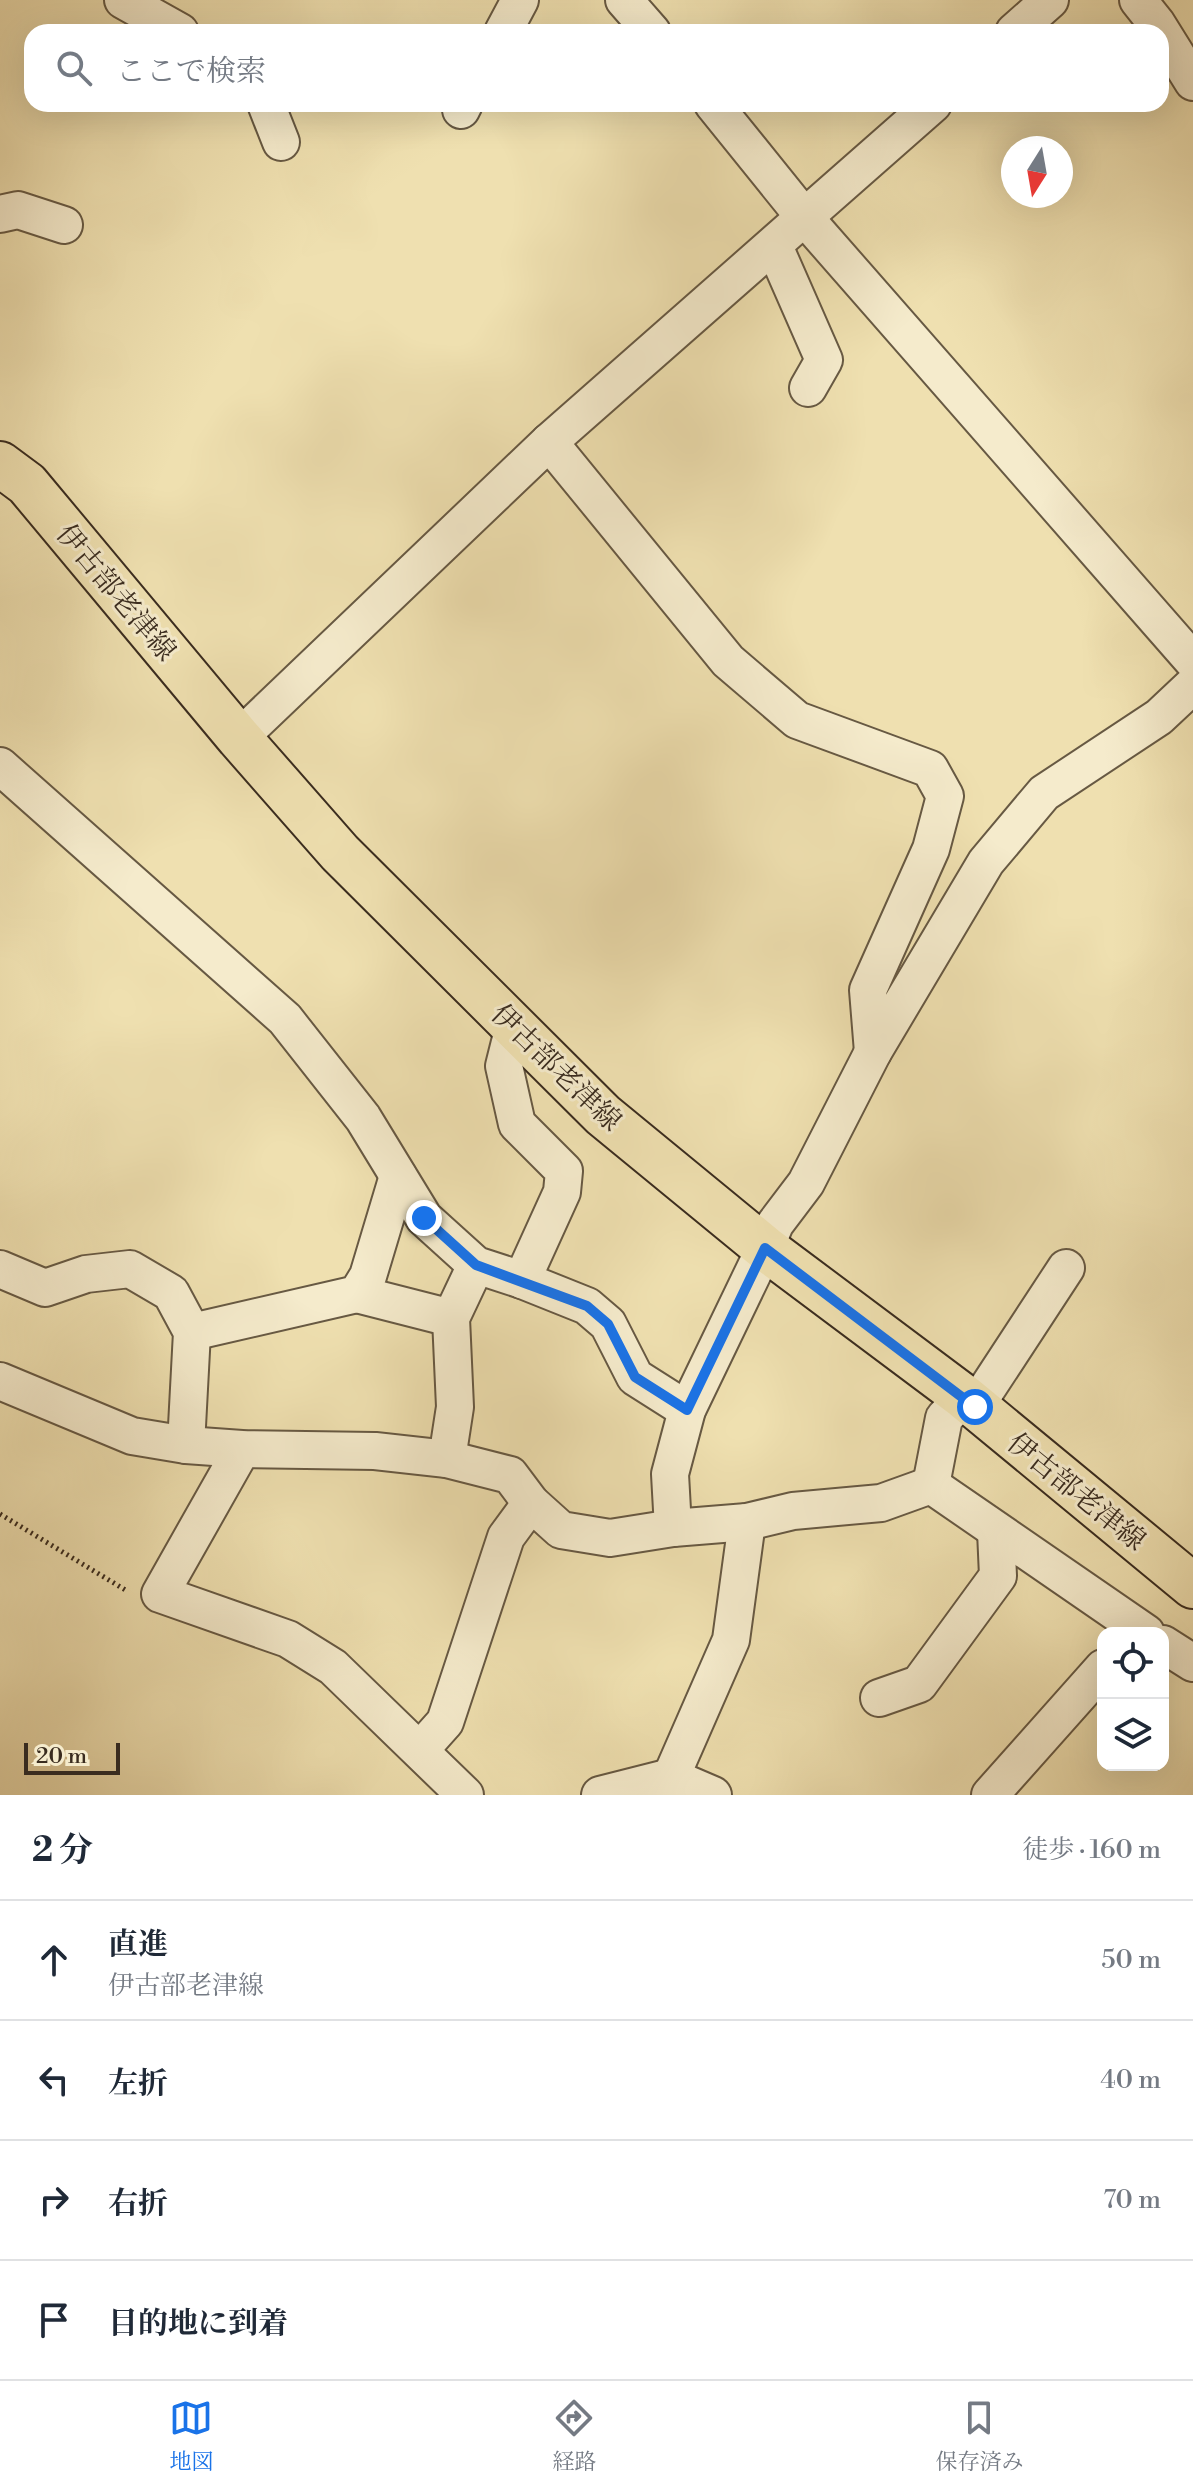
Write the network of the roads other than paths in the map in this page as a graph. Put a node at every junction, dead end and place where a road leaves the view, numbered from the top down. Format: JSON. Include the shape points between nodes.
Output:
{"nodes":[{"id":1,"x":123,"y":0,"type":"edge"},
{"id":2,"x":520,"y":0,"type":"edge"},
{"id":3,"x":624,"y":0,"type":"edge"},
{"id":4,"x":1050,"y":0,"type":"edge"},
{"id":5,"x":1138,"y":0,"type":"edge"},
{"id":6,"x":166,"y":24,"type":"edge"},
{"id":7,"x":507,"y":24,"type":"edge"},
{"id":8,"x":645,"y":24,"type":"edge"},
{"id":9,"x":1023,"y":24,"type":"edge"},
{"id":10,"x":1157,"y":24,"type":"edge"},
{"id":11,"x":1169,"y":43,"type":"edge"},
{"id":12,"x":1193,"y":82,"type":"edge"},
{"id":13,"x":269,"y":112,"type":"edge"},
{"id":14,"x":719,"y":112,"type":"edge"},
{"id":15,"x":924,"y":112,"type":"edge"},
{"id":16,"x":281,"y":142,"type":"dead end"},
{"id":17,"x":0,"y":214,"type":"edge"},
{"id":18,"x":805,"y":218,"type":"junction"},
{"id":19,"x":64,"y":225,"type":"dead end"},
{"id":20,"x":774,"y":246,"type":"junction"},
{"id":21,"x":808,"y":388,"type":"dead end"},
{"id":22,"x":549,"y":442,"type":"junction"},
{"id":23,"x":0,"y":464,"type":"edge"},
{"id":24,"x":1193,"y":661,"type":"edge"},
{"id":25,"x":1193,"y":685,"type":"edge"},
{"id":26,"x":239,"y":738,"type":"junction"},
{"id":27,"x":0,"y":766,"type":"edge"},
{"id":28,"x":514,"y":1026,"type":"junction"},
{"id":29,"x":873,"y":1052,"type":"junction"},
{"id":30,"x":398,"y":1176,"type":"junction"},
{"id":31,"x":765,"y":1248,"type":"junction"},
{"id":32,"x":476,"y":1265,"type":"junction"},
{"id":33,"x":1066,"y":1268,"type":"dead end"},
{"id":34,"x":0,"y":1269,"type":"edge"},
{"id":35,"x":522,"y":1280,"type":"junction"},
{"id":36,"x":357,"y":1294,"type":"junction"},
{"id":37,"x":451,"y":1318,"type":"junction"},
{"id":38,"x":192,"y":1332,"type":"junction"},
{"id":39,"x":0,"y":1381,"type":"edge"},
{"id":40,"x":969,"y":1402,"type":"junction"},
{"id":41,"x":687,"y":1410,"type":"junction"},
{"id":42,"x":186,"y":1445,"type":"junction"},
{"id":43,"x":242,"y":1449,"type":"junction"},
{"id":44,"x":447,"y":1459,"type":"junction"},
{"id":45,"x":931,"y":1485,"type":"junction"},
{"id":46,"x":531,"y":1503,"type":"junction"},
{"id":47,"x":747,"y":1522,"type":"junction"},
{"id":48,"x":673,"y":1528,"type":"junction"},
{"id":49,"x":996,"y":1531,"type":"junction"},
{"id":50,"x":1193,"y":1586,"type":"edge"},
{"id":51,"x":1135,"y":1627,"type":"edge"},
{"id":52,"x":1169,"y":1648,"type":"edge"},
{"id":53,"x":1193,"y":1663,"type":"edge"},
{"id":54,"x":1097,"y":1675,"type":"edge"},
{"id":55,"x":879,"y":1698,"type":"dead end"},
{"id":56,"x":420,"y":1750,"type":"junction"},
{"id":57,"x":671,"y":1777,"type":"junction"},
{"id":58,"x":465,"y":1795,"type":"edge"},
{"id":59,"x":600,"y":1795,"type":"edge"},
{"id":60,"x":713,"y":1795,"type":"edge"},
{"id":61,"x":990,"y":1795,"type":"edge"}],
"edges":[{"from":1,"to":6,"type":"street"},
{"from":2,"to":7,"type":"street"},
{"from":3,"to":8,"type":"street"},
{"from":4,"to":9,"type":"street"},
{"from":5,"to":10,"type":"street"},
{"from":11,"to":12,"type":"street"},
{"from":13,"to":16,"type":"street"},
{"from":14,"to":18,"type":"street"},
{"from":15,"to":18,"type":"street"},
{"from":17,"to":19,"type":"street","via":[[18,210]]},
{"from":18,"to":20,"type":"street"},
{"from":18,"to":24,"type":"street"},
{"from":20,"to":21,"type":"street","via":[[824,360]]},
{"from":20,"to":22,"type":"street"},
{"from":22,"to":26,"type":"street"},
{"from":22,"to":29,"type":"street","via":[[728,661],[797,720],[930,769],[945,796],[931,849],[868,990]]},
{"from":23,"to":26,"type":"main road","name":"伊古部老津線","via":[[27,484]]},
{"from":25,"to":29,"type":"street","via":[[1159,717],[1044,793],[986,862]]},
{"from":26,"to":28,"type":"main road","name":"伊古部老津線","via":[[340,853]]},
{"from":27,"to":30,"type":"street","via":[[285,1019],[363,1118]]},
{"from":28,"to":31,"type":"main road","name":"伊古部老津線","via":[[603,1115]]},
{"from":28,"to":35,"type":"street","via":[[504,1066],[517,1124],[564,1171],[562,1192]]},
{"from":29,"to":31,"type":"street","via":[[806,1183],[775,1224]]},
{"from":30,"to":32,"type":"street","via":[[424,1218]]},
{"from":30,"to":36,"type":"street","via":[[368,1276]]},
{"from":31,"to":40,"type":"main road","name":"伊古部老津線"},
{"from":31,"to":41,"type":"street"},
{"from":32,"to":35,"type":"street"},
{"from":32,"to":37,"type":"street"},
{"from":33,"to":40,"type":"street"},
{"from":34,"to":38,"type":"street","via":[[45,1288],[86,1274],[130,1269],[171,1293]]},
{"from":35,"to":41,"type":"street","via":[[587,1306],[608,1324],[635,1377]]},
{"from":36,"to":37,"type":"street"},
{"from":36,"to":38,"type":"street"},
{"from":37,"to":44,"type":"street","via":[[455,1407]]},
{"from":38,"to":42,"type":"street"},
{"from":39,"to":42,"type":"street","via":[[132,1436]]},
{"from":40,"to":45,"type":"street","via":[[944,1418]]},
{"from":40,"to":50,"type":"main road","name":"伊古部老津線"},
{"from":41,"to":48,"type":"street","via":[[670,1474]]},
{"from":42,"to":43,"type":"street"},
{"from":43,"to":44,"type":"street","via":[[375,1451]]},
{"from":43,"to":56,"type":"street","via":[[160,1594],[288,1639],[333,1667]]},
{"from":44,"to":46,"type":"street","via":[[510,1475]]},
{"from":45,"to":47,"type":"street","via":[[881,1503],[793,1511]]},
{"from":45,"to":49,"type":"street"},
{"from":46,"to":48,"type":"street","via":[[561,1530],[610,1538]]},
{"from":46,"to":56,"type":"street","via":[[506,1537],[445,1722]]},
{"from":47,"to":48,"type":"street"},
{"from":47,"to":57,"type":"street","via":[[731,1640]]},
{"from":49,"to":51,"type":"street"},
{"from":49,"to":55,"type":"street","via":[[998,1576],[919,1684]]},
{"from":52,"to":53,"type":"street"},
{"from":54,"to":61,"type":"street"},
{"from":56,"to":58,"type":"street"},
{"from":57,"to":59,"type":"street"},
{"from":57,"to":60,"type":"street"}]}
